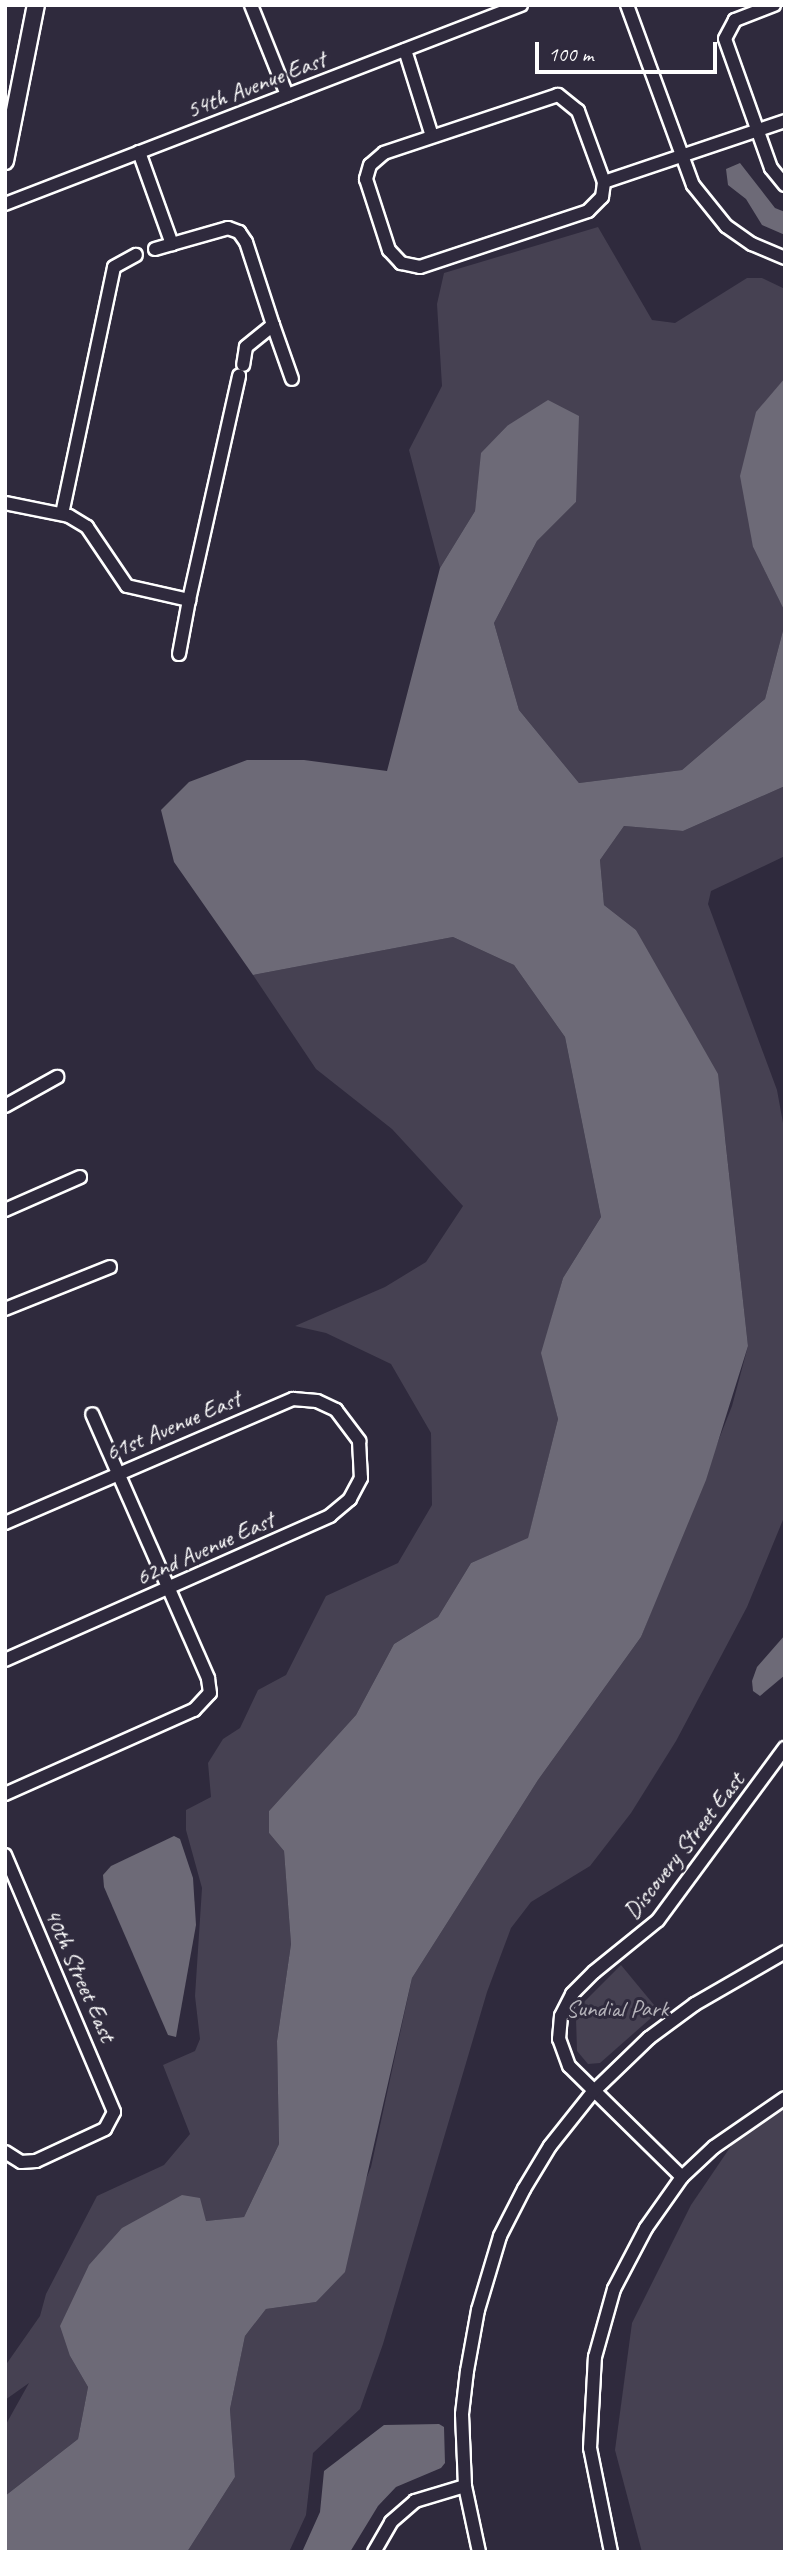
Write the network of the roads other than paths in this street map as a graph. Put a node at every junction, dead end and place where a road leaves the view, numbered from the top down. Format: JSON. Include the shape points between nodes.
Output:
{"nodes":[{"id":1,"x":36,"y":5,"type":"edge"},
{"id":2,"x":251,"y":5,"type":"edge"},
{"id":3,"x":520,"y":5,"type":"edge"},
{"id":4,"x":627,"y":5,"type":"edge"},
{"id":5,"x":774,"y":5,"type":"edge"},
{"id":6,"x":405,"y":50,"type":"junction"},
{"id":7,"x":287,"y":95,"type":"junction"},
{"id":8,"x":785,"y":121,"type":"edge"},
{"id":9,"x":759,"y":129,"type":"junction"},
{"id":10,"x":432,"y":136,"type":"junction"},
{"id":11,"x":139,"y":152,"type":"junction"},
{"id":12,"x":682,"y":157,"type":"junction"},
{"id":13,"x":5,"y":161,"type":"edge"},
{"id":14,"x":604,"y":182,"type":"junction"},
{"id":15,"x":785,"y":185,"type":"edge"},
{"id":16,"x":5,"y":204,"type":"edge"},
{"id":17,"x":172,"y":244,"type":"junction"},
{"id":18,"x":155,"y":249,"type":"dead end"},
{"id":19,"x":136,"y":255,"type":"dead end"},
{"id":20,"x":785,"y":258,"type":"edge"},
{"id":21,"x":273,"y":325,"type":"junction"},
{"id":22,"x":292,"y":379,"type":"dead end"},
{"id":23,"x":5,"y":503,"type":"edge"},
{"id":24,"x":62,"y":514,"type":"junction"},
{"id":25,"x":189,"y":600,"type":"junction"},
{"id":26,"x":179,"y":654,"type":"dead end"},
{"id":27,"x":57,"y":1077,"type":"dead end"},
{"id":28,"x":5,"y":1106,"type":"edge"},
{"id":29,"x":80,"y":1177,"type":"dead end"},
{"id":30,"x":5,"y":1210,"type":"edge"},
{"id":31,"x":110,"y":1267,"type":"dead end"},
{"id":32,"x":5,"y":1309,"type":"edge"},
{"id":33,"x":92,"y":1414,"type":"dead end"},
{"id":34,"x":354,"y":1429,"type":"joint"},
{"id":35,"x":116,"y":1473,"type":"junction"},
{"id":36,"x":5,"y":1523,"type":"edge"},
{"id":37,"x":166,"y":1589,"type":"junction"},
{"id":38,"x":5,"y":1660,"type":"edge"},
{"id":39,"x":785,"y":1748,"type":"edge"},
{"id":40,"x":5,"y":1794,"type":"edge"},
{"id":41,"x":5,"y":1855,"type":"edge"},
{"id":42,"x":785,"y":1952,"type":"edge"},
{"id":43,"x":593,"y":2092,"type":"junction"},
{"id":44,"x":785,"y":2098,"type":"edge"},
{"id":45,"x":8,"y":2154,"type":"edge"},
{"id":46,"x":682,"y":2177,"type":"junction"},
{"id":47,"x":465,"y":2486,"type":"junction"},
{"id":48,"x":374,"y":2552,"type":"edge"},
{"id":49,"x":479,"y":2552,"type":"edge"},
{"id":50,"x":611,"y":2552,"type":"edge"}],
"edges":[{"from":1,"to":13,"type":"street"},
{"from":2,"to":7,"type":"street"},
{"from":3,"to":6,"type":"street","name":"54th Avenue East"},
{"from":4,"to":12,"type":"street"},
{"from":5,"to":9,"type":"street","via":[[742,16],[728,28],[726,46]]},
{"from":6,"to":7,"type":"street","name":"54th Avenue East"},
{"from":6,"to":10,"type":"street"},
{"from":7,"to":11,"type":"street","name":"54th Avenue East"},
{"from":8,"to":9,"type":"street"},
{"from":9,"to":12,"type":"street"},
{"from":9,"to":15,"type":"street","via":[[771,168]]},
{"from":10,"to":14,"type":"street","via":[[547,96],[564,97],[578,111]]},
{"from":10,"to":14,"type":"street","via":[[378,156],[370,165],[368,188],[389,250],[410,267],[429,265],[588,211],[602,197]]},
{"from":11,"to":16,"type":"street","name":"54th Avenue East"},
{"from":11,"to":17,"type":"street"},
{"from":12,"to":14,"type":"street"},
{"from":12,"to":20,"type":"street","via":[[694,185],[726,226]]},
{"from":17,"to":18,"type":"street"},
{"from":17,"to":21,"type":"street","via":[[228,228],[239,232]]},
{"from":19,"to":24,"type":"street","via":[[114,267]]},
{"from":21,"to":22,"type":"street"},
{"from":21,"to":25,"type":"street","via":[[246,347]]},
{"from":23,"to":24,"type":"street"},
{"from":24,"to":25,"type":"street","via":[[87,527],[127,586]]},
{"from":25,"to":26,"type":"street"},
{"from":27,"to":28,"type":"street"},
{"from":29,"to":30,"type":"street"},
{"from":31,"to":32,"type":"street"},
{"from":33,"to":35,"type":"street"},
{"from":34,"to":35,"type":"street","name":"61st Avenue East","via":[[326,1404],[293,1399]]},
{"from":34,"to":37,"type":"street","name":"62nd Avenue East","via":[[361,1478],[342,1508]]},
{"from":35,"to":36,"type":"street","name":"61st Avenue East"},
{"from":35,"to":37,"type":"street"},
{"from":37,"to":38,"type":"street","name":"62nd Avenue East"},
{"from":37,"to":40,"type":"street","via":[[208,1678],[206,1700],[194,1710]]},
{"from":39,"to":43,"type":"street","name":"Discovery Street East","via":[[658,1920],[572,1994],[559,2026],[569,2066]]},
{"from":41,"to":45,"type":"street","name":"40th Street East","via":[[114,2112],[105,2129],[36,2161],[21,2162]]},
{"from":42,"to":43,"type":"street","via":[[695,2004],[649,2038]]},
{"from":43,"to":46,"type":"street"},
{"from":43,"to":47,"type":"street","via":[[550,2146],[500,2236],[478,2310],[467,2371]]},
{"from":44,"to":46,"type":"street","via":[[739,2128]]},
{"from":46,"to":50,"type":"street","via":[[628,2259],[595,2357],[590,2448]]},
{"from":47,"to":48,"type":"street","via":[[415,2501],[391,2522]]},
{"from":47,"to":49,"type":"street"}]}
